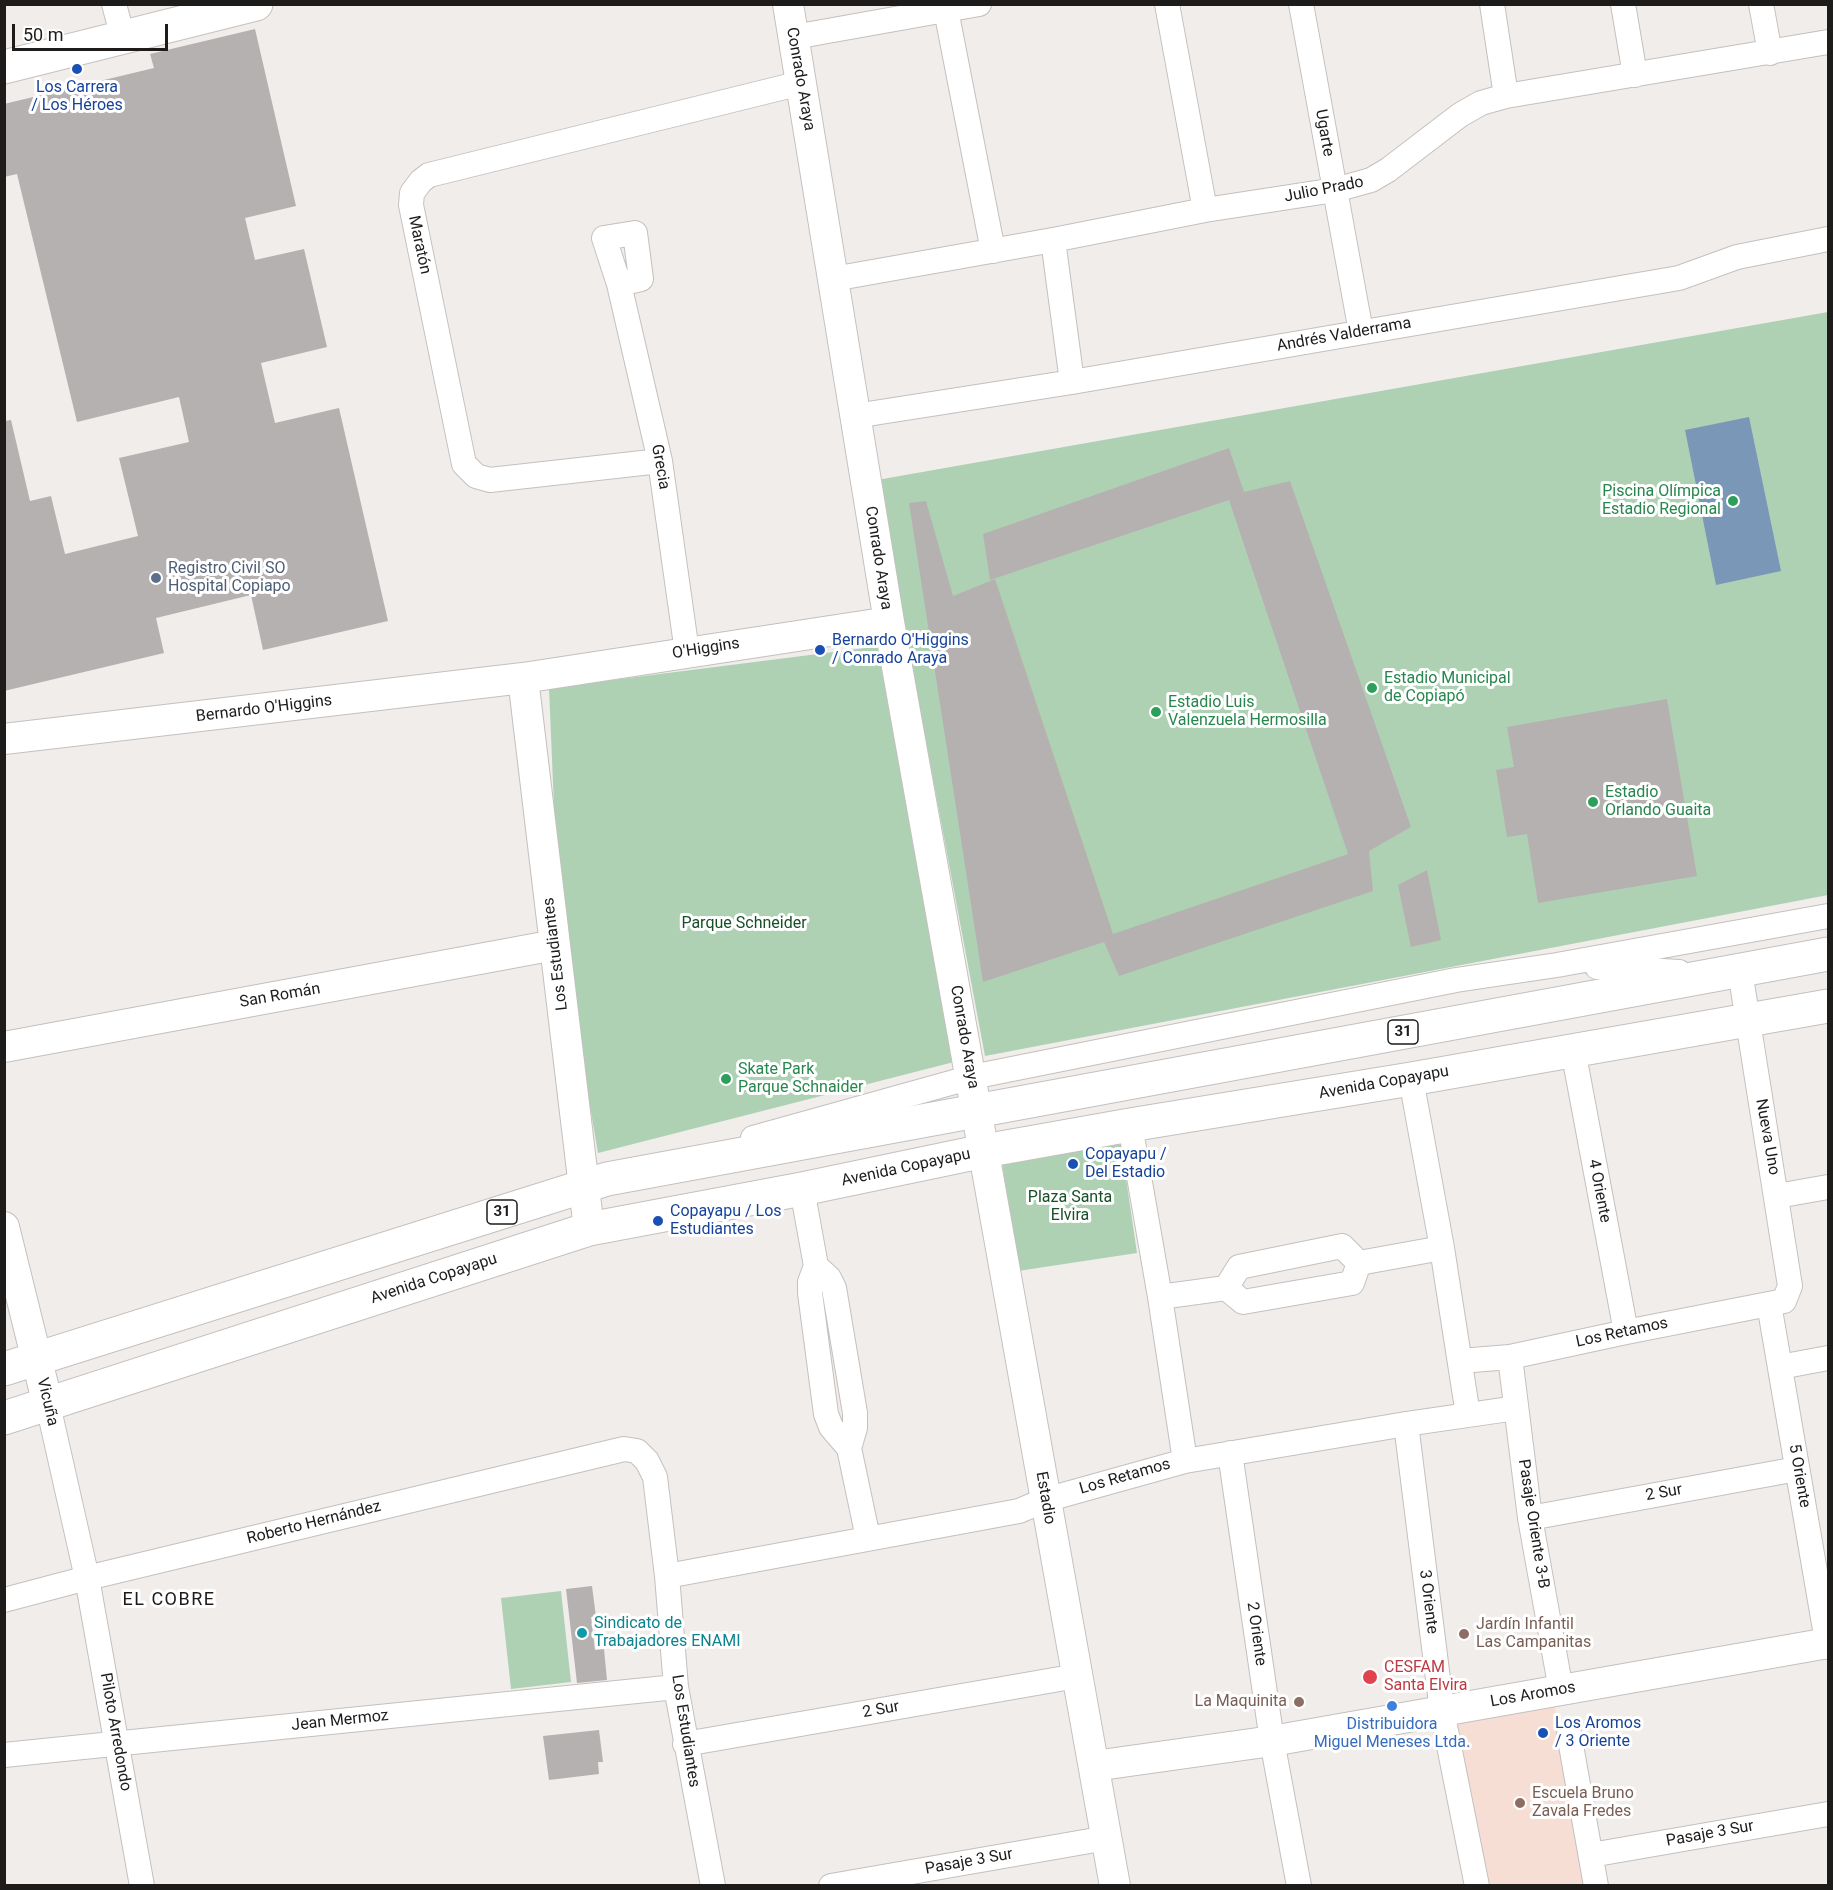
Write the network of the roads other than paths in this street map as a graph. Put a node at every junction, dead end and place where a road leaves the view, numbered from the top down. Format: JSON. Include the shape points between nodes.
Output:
{"nodes":[{"id":1,"x":114,"y":4,"type":"edge"},
{"id":2,"x":256,"y":4,"type":"edge"},
{"id":3,"x":788,"y":4,"type":"edge"},
{"id":4,"x":979,"y":4,"type":"edge"},
{"id":5,"x":1167,"y":4,"type":"edge"},
{"id":6,"x":1301,"y":4,"type":"edge"},
{"id":7,"x":1492,"y":4,"type":"edge"},
{"id":8,"x":1623,"y":4,"type":"edge"},
{"id":9,"x":1761,"y":4,"type":"edge"},
{"id":10,"x":946,"y":10,"type":"junction"},
{"id":11,"x":794,"y":37,"type":"junction"},
{"id":12,"x":123,"y":38,"type":"junction"},
{"id":13,"x":1828,"y":42,"type":"edge"},
{"id":14,"x":1770,"y":53,"type":"junction"},
{"id":15,"x":4,"y":67,"type":"edge"},
{"id":16,"x":1635,"y":75,"type":"junction"},
{"id":17,"x":801,"y":83,"type":"junction"},
{"id":18,"x":1506,"y":96,"type":"junction"},
{"id":19,"x":1335,"y":190,"type":"junction"},
{"id":20,"x":1205,"y":210,"type":"junction"},
{"id":21,"x":1828,"y":239,"type":"edge"},
{"id":22,"x":1053,"y":240,"type":"junction"},
{"id":23,"x":993,"y":251,"type":"junction"},
{"id":24,"x":833,"y":279,"type":"junction"},
{"id":25,"x":619,"y":284,"type":"dead end"},
{"id":26,"x":1361,"y":332,"type":"junction"},
{"id":27,"x":1072,"y":382,"type":"junction"},
{"id":28,"x":855,"y":416,"type":"junction"},
{"id":29,"x":660,"y":461,"type":"junction"},
{"id":30,"x":889,"y":622,"type":"junction"},
{"id":31,"x":687,"y":652,"type":"junction"},
{"id":32,"x":523,"y":678,"type":"junction"},
{"id":33,"x":4,"y":739,"type":"edge"},
{"id":34,"x":1828,"y":916,"type":"edge"},
{"id":35,"x":555,"y":945,"type":"junction"},
{"id":36,"x":1828,"y":954,"type":"edge"},
{"id":37,"x":1557,"y":965,"type":"junction"},
{"id":38,"x":1729,"y":973,"type":"junction"},
{"id":39,"x":1828,"y":1006,"type":"edge"},
{"id":40,"x":1748,"y":1021,"type":"junction"},
{"id":41,"x":4,"y":1047,"type":"edge"},
{"id":42,"x":1573,"y":1050,"type":"junction"},
{"id":43,"x":972,"y":1077,"type":"junction"},
{"id":44,"x":1412,"y":1079,"type":"junction"},
{"id":45,"x":977,"y":1111,"type":"junction"},
{"id":46,"x":1130,"y":1125,"type":"junction"},
{"id":47,"x":984,"y":1151,"type":"junction"},
{"id":48,"x":595,"y":1183,"type":"junction"},
{"id":49,"x":1828,"y":1187,"type":"edge"},
{"id":50,"x":802,"y":1190,"type":"junction"},
{"id":51,"x":1777,"y":1196,"type":"junction"},
{"id":52,"x":4,"y":1227,"type":"edge"},
{"id":53,"x":588,"y":1229,"type":"junction"},
{"id":54,"x":1442,"y":1248,"type":"junction"},
{"id":55,"x":1359,"y":1263,"type":"junction"},
{"id":56,"x":1226,"y":1288,"type":"junction"},
{"id":57,"x":1160,"y":1297,"type":"junction"},
{"id":58,"x":1776,"y":1303,"type":"junction"},
{"id":59,"x":1626,"y":1332,"type":"junction"},
{"id":60,"x":1510,"y":1357,"type":"junction"},
{"id":61,"x":1828,"y":1358,"type":"edge"},
{"id":62,"x":37,"y":1359,"type":"junction"},
{"id":63,"x":1460,"y":1361,"type":"junction"},
{"id":64,"x":1780,"y":1367,"type":"junction"},
{"id":65,"x":4,"y":1369,"type":"edge"},
{"id":66,"x":4,"y":1403,"type":"edge"},
{"id":67,"x":48,"y":1405,"type":"junction"},
{"id":68,"x":1516,"y":1408,"type":"junction"},
{"id":69,"x":1468,"y":1415,"type":"junction"},
{"id":70,"x":4,"y":1418,"type":"edge"},
{"id":71,"x":1406,"y":1424,"type":"junction"},
{"id":72,"x":624,"y":1449,"type":"joint"},
{"id":73,"x":1230,"y":1453,"type":"junction"},
{"id":74,"x":1185,"y":1461,"type":"junction"},
{"id":75,"x":1797,"y":1469,"type":"junction"},
{"id":76,"x":1046,"y":1500,"type":"junction"},
{"id":77,"x":1530,"y":1518,"type":"junction"},
{"id":78,"x":868,"y":1538,"type":"junction"},
{"id":79,"x":667,"y":1576,"type":"junction"},
{"id":80,"x":87,"y":1578,"type":"junction"},
{"id":81,"x":4,"y":1600,"type":"edge"},
{"id":82,"x":1828,"y":1645,"type":"edge"},
{"id":83,"x":1077,"y":1676,"type":"junction"},
{"id":84,"x":676,"y":1687,"type":"junction"},
{"id":85,"x":1561,"y":1690,"type":"junction"},
{"id":86,"x":1442,"y":1711,"type":"junction"},
{"id":87,"x":1569,"y":1734,"type":"dead end"},
{"id":88,"x":1272,"y":1741,"type":"junction"},
{"id":89,"x":118,"y":1743,"type":"junction"},
{"id":90,"x":685,"y":1744,"type":"junction"},
{"id":91,"x":4,"y":1755,"type":"edge"},
{"id":92,"x":1094,"y":1766,"type":"junction"},
{"id":93,"x":1828,"y":1814,"type":"edge"},
{"id":94,"x":1107,"y":1838,"type":"junction"},
{"id":95,"x":1591,"y":1855,"type":"junction"},
{"id":96,"x":142,"y":1886,"type":"edge"},
{"id":97,"x":713,"y":1886,"type":"edge"},
{"id":98,"x":831,"y":1886,"type":"edge"},
{"id":99,"x":1115,"y":1886,"type":"edge"},
{"id":100,"x":1299,"y":1886,"type":"edge"},
{"id":101,"x":1476,"y":1886,"type":"edge"},
{"id":102,"x":1596,"y":1886,"type":"edge"}],
"edges":[{"from":1,"to":12,"type":"street"},
{"from":2,"to":12,"type":"main road"},
{"from":3,"to":11,"type":"street","name":"Conrado Araya"},
{"from":4,"to":10,"type":"street"},
{"from":5,"to":20,"type":"street"},
{"from":6,"to":19,"type":"street","name":"Ugarte"},
{"from":7,"to":18,"type":"street"},
{"from":8,"to":16,"type":"street"},
{"from":9,"to":14,"type":"street"},
{"from":10,"to":11,"type":"street"},
{"from":10,"to":23,"type":"street"},
{"from":11,"to":17,"type":"street","name":"Conrado Araya"},
{"from":12,"to":15,"type":"main road"},
{"from":13,"to":14,"type":"street","name":"Julio Prado"},
{"from":14,"to":16,"type":"street","name":"Julio Prado"},
{"from":16,"to":18,"type":"street","name":"Julio Prado"},
{"from":17,"to":24,"type":"street","name":"Conrado Araya"},
{"from":17,"to":29,"type":"street","name":"Maratón","via":[[429,175],[412,193],[411,205],[464,464],[476,476],[490,480]]},
{"from":18,"to":19,"type":"street","name":"Julio Prado","via":[[1481,103],[1460,115],[1371,180]]},
{"from":19,"to":20,"type":"street","name":"Julio Prado"},
{"from":19,"to":26,"type":"street","name":"Ugarte"},
{"from":20,"to":22,"type":"street","name":"Julio Prado"},
{"from":21,"to":26,"type":"street","name":"Andrés Valderrama","via":[[1737,257],[1679,278]]},
{"from":22,"to":23,"type":"street","name":"Julio Prado"},
{"from":22,"to":27,"type":"street"},
{"from":23,"to":24,"type":"street","name":"Julio Prado"},
{"from":24,"to":28,"type":"street","name":"Conrado Araya"},
{"from":25,"to":29,"type":"street","name":"Grecia"},
{"from":26,"to":27,"type":"street","name":"Andrés Valderrama"},
{"from":27,"to":28,"type":"street","name":"Andrés Valderrama"},
{"from":28,"to":30,"type":"street","name":"Conrado Araya"},
{"from":29,"to":31,"type":"street","name":"Grecia"},
{"from":30,"to":31,"type":"street","name":"O'Higgins"},
{"from":30,"to":43,"type":"street","name":"Conrado Araya"},
{"from":31,"to":32,"type":"street","name":"O'Higgins"},
{"from":32,"to":33,"type":"street","name":"Bernardo O'Higgins"},
{"from":32,"to":35,"type":"street","name":"Los Estudiantes"},
{"from":34,"to":37,"type":"street"},
{"from":35,"to":41,"type":"street","name":"San Román"},
{"from":35,"to":48,"type":"street","name":"Los Estudiantes"},
{"from":36,"to":38,"type":"main road","number":"31"},
{"from":37,"to":38,"type":"street"},
{"from":37,"to":43,"type":"street","via":[[1456,980]]},
{"from":38,"to":40,"type":"street","name":"Nueva Uno"},
{"from":38,"to":45,"type":"main road","number":"31"},
{"from":39,"to":40,"type":"main road","name":"Avenida Copayapu"},
{"from":40,"to":42,"type":"main road","name":"Avenida Copayapu"},
{"from":40,"to":51,"type":"street","name":"Nueva Uno"},
{"from":42,"to":44,"type":"main road","name":"Avenida Copayapu"},
{"from":42,"to":59,"type":"street","name":"4 Oriente"},
{"from":43,"to":45,"type":"street","name":"Conrado Araya"},
{"from":43,"to":48,"type":"street"},
{"from":44,"to":46,"type":"main road","name":"Avenida Copayapu"},
{"from":44,"to":54,"type":"street"},
{"from":45,"to":47,"type":"street","name":"Estadio"},
{"from":45,"to":48,"type":"main road","number":"31"},
{"from":46,"to":47,"type":"main road","name":"Avenida Copayapu"},
{"from":46,"to":57,"type":"street"},
{"from":47,"to":50,"type":"main road","name":"Avenida Copayapu"},
{"from":47,"to":76,"type":"street","name":"Estadio"},
{"from":48,"to":53,"type":"street","name":"Los Estudiantes"},
{"from":48,"to":62,"type":"main road","number":"31"},
{"from":49,"to":51,"type":"street"},
{"from":50,"to":53,"type":"main road","name":"Avenida Copayapu"},
{"from":50,"to":78,"type":"street","via":[[816,1266],[834,1288],[855,1413],[849,1448]]},
{"from":51,"to":58,"type":"street","name":"Nueva Uno","via":[[1790,1286]]},
{"from":52,"to":62,"type":"street","name":"Vicuña"},
{"from":53,"to":67,"type":"main road","name":"Avenida Copayapu"},
{"from":54,"to":55,"type":"street"},
{"from":54,"to":63,"type":"street"},
{"from":55,"to":56,"type":"street","via":[[1352,1283],[1243,1302]]},
{"from":55,"to":56,"type":"street","via":[[1342,1246],[1239,1267]]},
{"from":56,"to":57,"type":"street"},
{"from":57,"to":74,"type":"street"},
{"from":58,"to":59,"type":"street","name":"Los Retamos"},
{"from":58,"to":64,"type":"street","name":"5 Oriente"},
{"from":59,"to":60,"type":"street","name":"Los Retamos"},
{"from":60,"to":63,"type":"street","name":"Los Retamos"},
{"from":60,"to":68,"type":"street","name":"Pasaje Oriente 3-B"},
{"from":61,"to":64,"type":"street"},
{"from":62,"to":65,"type":"main road","number":"31"},
{"from":62,"to":66,"type":"main road"},
{"from":62,"to":67,"type":"street","name":"Vicuña"},
{"from":63,"to":69,"type":"street"},
{"from":64,"to":75,"type":"street","name":"5 Oriente"},
{"from":67,"to":70,"type":"main road","name":"Avenida Copayapu"},
{"from":67,"to":80,"type":"street","name":"Vicuña"},
{"from":68,"to":69,"type":"street","name":"Los Retamos"},
{"from":68,"to":77,"type":"street","name":"Pasaje Oriente 3-B"},
{"from":69,"to":71,"type":"street","name":"Los Retamos"},
{"from":71,"to":73,"type":"street","name":"Los Retamos"},
{"from":71,"to":86,"type":"street","name":"3 Oriente"},
{"from":72,"to":79,"type":"street","name":"Los Estudiantes","via":[[637,1451],[653,1469]]},
{"from":72,"to":80,"type":"street","name":"Roberto Hernández"},
{"from":73,"to":74,"type":"street","name":"Los Retamos"},
{"from":73,"to":88,"type":"street","name":"2 Oriente"},
{"from":74,"to":76,"type":"street","name":"Los Retamos"},
{"from":75,"to":77,"type":"street","name":"2 Sur"},
{"from":75,"to":82,"type":"street","name":"5 Oriente"},
{"from":76,"to":78,"type":"street","name":"Los Retamos","via":[[1019,1511]]},
{"from":76,"to":83,"type":"street","name":"Estadio"},
{"from":77,"to":85,"type":"street","name":"Pasaje Oriente 3-B"},
{"from":78,"to":79,"type":"street","name":"Los Retamos"},
{"from":79,"to":84,"type":"street","name":"Los Estudiantes"},
{"from":80,"to":81,"type":"street","name":"Roberto Hernández"},
{"from":80,"to":89,"type":"street","name":"Piloto Arredondo"},
{"from":82,"to":85,"type":"street","name":"Los Aromos"},
{"from":83,"to":90,"type":"street","name":"2 Sur"},
{"from":83,"to":92,"type":"street","name":"Estadio"},
{"from":84,"to":89,"type":"street","name":"Jean Mermoz"},
{"from":84,"to":90,"type":"street","name":"Los Estudiantes"},
{"from":85,"to":86,"type":"street","name":"Los Aromos"},
{"from":86,"to":88,"type":"street","name":"Los Aromos"},
{"from":86,"to":101,"type":"street","name":"3 Oriente"},
{"from":87,"to":95,"type":"street"},
{"from":88,"to":92,"type":"street","name":"Los Aromos"},
{"from":88,"to":100,"type":"street","name":"2 Oriente"},
{"from":89,"to":91,"type":"street","name":"Jean Mermoz"},
{"from":89,"to":96,"type":"street","name":"Piloto Arredondo"},
{"from":90,"to":97,"type":"street","name":"Los Estudiantes"},
{"from":92,"to":94,"type":"street","name":"Estadio"},
{"from":93,"to":95,"type":"street","name":"Pasaje 3 Sur"},
{"from":94,"to":98,"type":"street","name":"Pasaje 3 Sur"},
{"from":94,"to":99,"type":"street","name":"Estadio"},
{"from":95,"to":102,"type":"street"}]}
